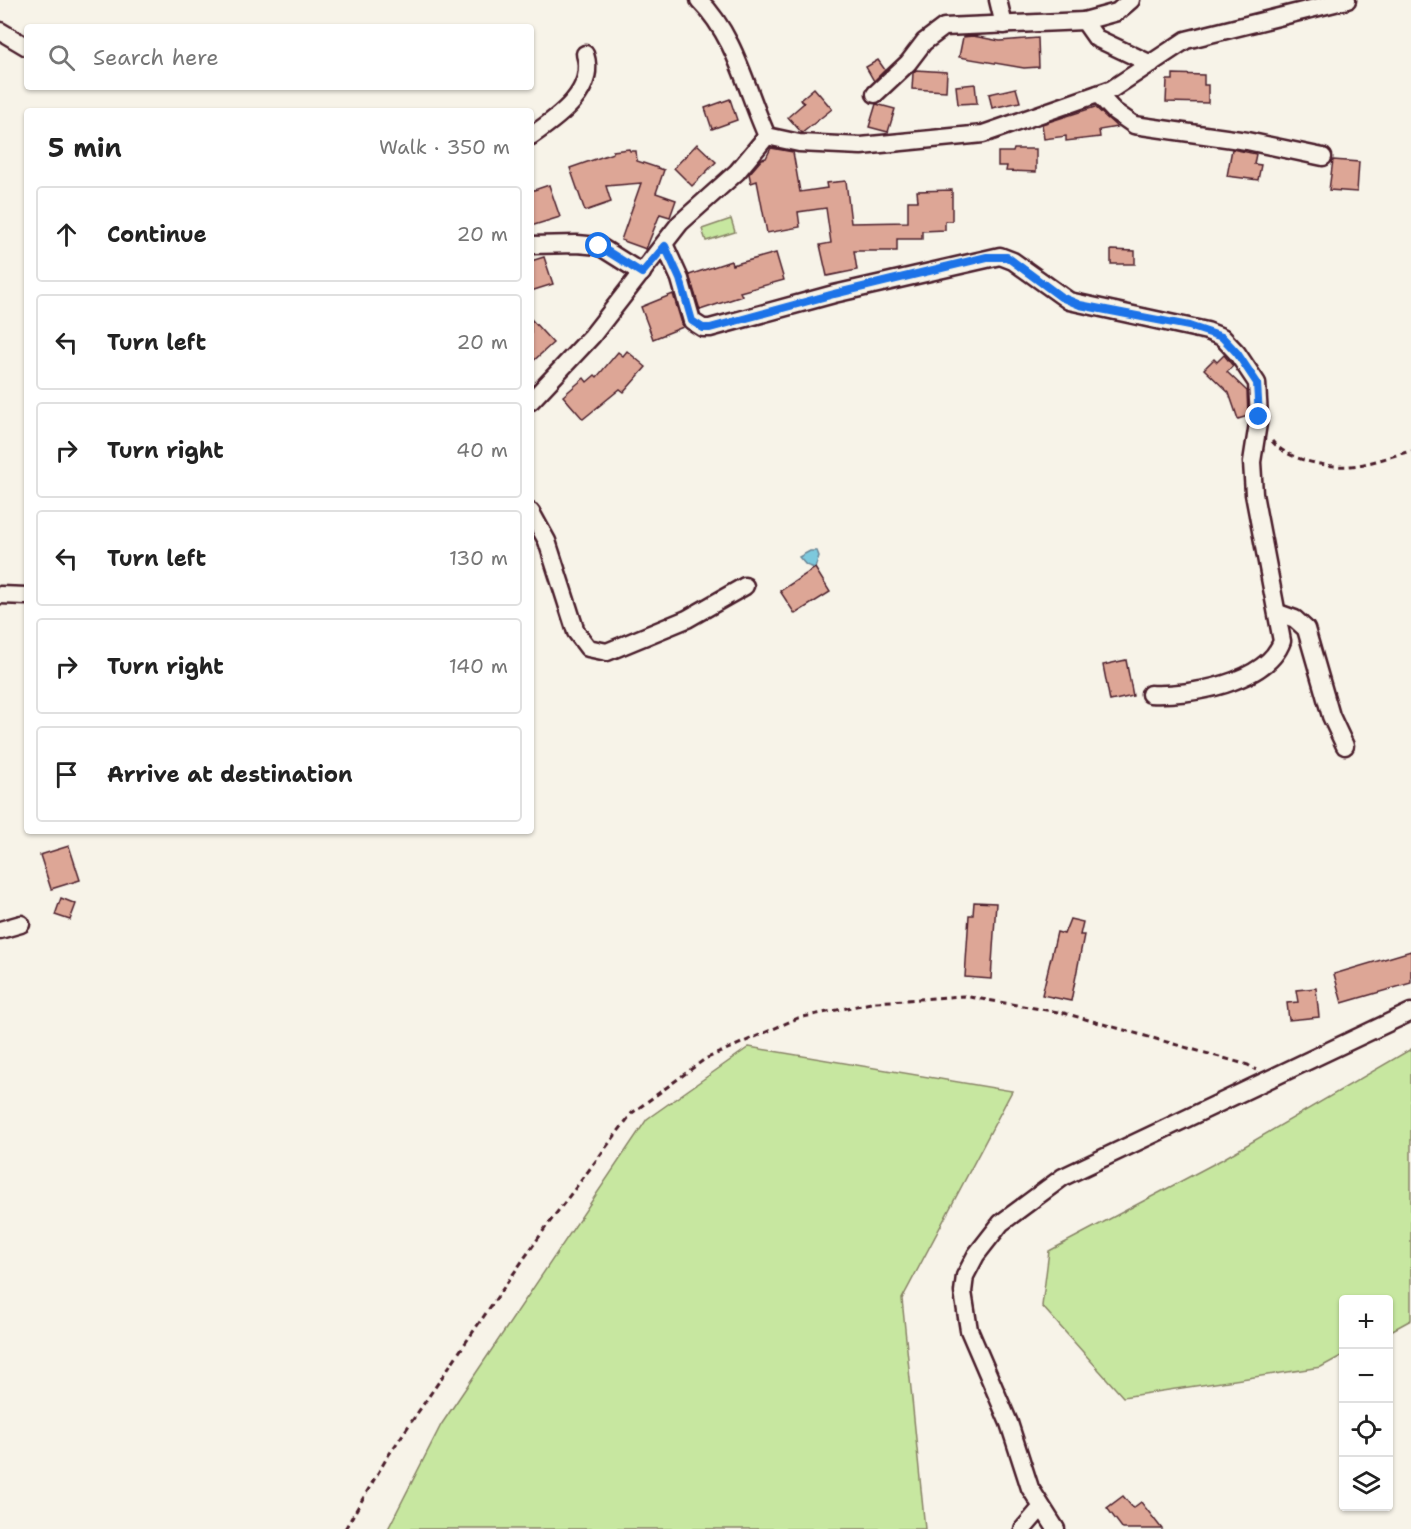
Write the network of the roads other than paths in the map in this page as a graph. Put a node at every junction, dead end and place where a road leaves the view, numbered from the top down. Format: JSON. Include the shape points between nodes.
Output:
{"nodes":[{"id":1,"x":699,"y":0,"type":"edge"},
{"id":2,"x":998,"y":0,"type":"edge"},
{"id":3,"x":1131,"y":0,"type":"edge"},
{"id":4,"x":1347,"y":0,"type":"edge"},
{"id":5,"x":1084,"y":21,"type":"junction"},
{"id":6,"x":1004,"y":25,"type":"junction"},
{"id":7,"x":0,"y":31,"type":"edge"},
{"id":8,"x":24,"y":45,"type":"edge"},
{"id":9,"x":585,"y":54,"type":"dead end"},
{"id":10,"x":1151,"y":64,"type":"junction"},
{"id":11,"x":875,"y":94,"type":"dead end"},
{"id":12,"x":1098,"y":94,"type":"junction"},
{"id":13,"x":534,"y":134,"type":"edge"},
{"id":14,"x":767,"y":136,"type":"junction"},
{"id":15,"x":1323,"y":157,"type":"dead end"},
{"id":16,"x":534,"y":245,"type":"edge"},
{"id":17,"x":665,"y":246,"type":"junction"},
{"id":18,"x":642,"y":273,"type":"junction"},
{"id":19,"x":534,"y":398,"type":"edge"},
{"id":20,"x":534,"y":517,"type":"edge"},
{"id":21,"x":745,"y":586,"type":"dead end"},
{"id":22,"x":0,"y":596,"type":"edge"},
{"id":23,"x":24,"y":596,"type":"edge"},
{"id":24,"x":1278,"y":613,"type":"junction"},
{"id":25,"x":1150,"y":694,"type":"dead end"},
{"id":26,"x":1345,"y":746,"type":"dead end"},
{"id":27,"x":21,"y":924,"type":"dead end"},
{"id":28,"x":0,"y":930,"type":"edge"},
{"id":29,"x":1411,"y":1012,"type":"edge"},
{"id":30,"x":1041,"y":1508,"type":"junction"},
{"id":31,"x":1023,"y":1529,"type":"edge"},
{"id":32,"x":1056,"y":1529,"type":"edge"}],
"edges":[{"from":1,"to":14,"type":"street","via":[[717,20],[740,65]]},
{"from":2,"to":6,"type":"street"},
{"from":3,"to":5,"type":"street","via":[[1117,12]]},
{"from":4,"to":10,"type":"street","via":[[1205,34],[1178,45]]},
{"from":5,"to":6,"type":"street"},
{"from":5,"to":10,"type":"street","via":[[1096,38]]},
{"from":6,"to":11,"type":"street","via":[[944,27],[924,42]]},
{"from":7,"to":8,"type":"street"},
{"from":9,"to":13,"type":"street","via":[[588,71],[577,95],[558,117]]},
{"from":10,"to":12,"type":"street","via":[[1128,81]]},
{"from":12,"to":14,"type":"street","via":[[983,134],[861,147],[799,143]]},
{"from":12,"to":15,"type":"street","via":[[1134,125]]},
{"from":14,"to":17,"type":"street","via":[[737,172],[680,223]]},
{"from":16,"to":18,"type":"street","via":[[599,246]]},
{"from":17,"to":18,"type":"street"},
{"from":17,"to":24,"type":"street","via":[[692,321],[703,328],[977,259],[1007,257],[1069,301],[1189,326],[1222,337],[1257,383],[1254,494]]},
{"from":18,"to":19,"type":"street","via":[[592,336]]},
{"from":20,"to":21,"type":"street","via":[[547,541],[576,632],[588,648],[607,652],[687,618]]},
{"from":22,"to":23,"type":"street"},
{"from":24,"to":25,"type":"street","via":[[1282,641],[1279,650],[1259,668],[1225,684],[1178,695]]},
{"from":24,"to":26,"type":"street","via":[[1295,618],[1306,629],[1331,716]]},
{"from":27,"to":28,"type":"street"},
{"from":29,"to":30,"type":"street","via":[[1063,1177],[1001,1223],[976,1255],[965,1276],[963,1292],[969,1329]]},
{"from":30,"to":31,"type":"street"},
{"from":30,"to":32,"type":"street"}]}
